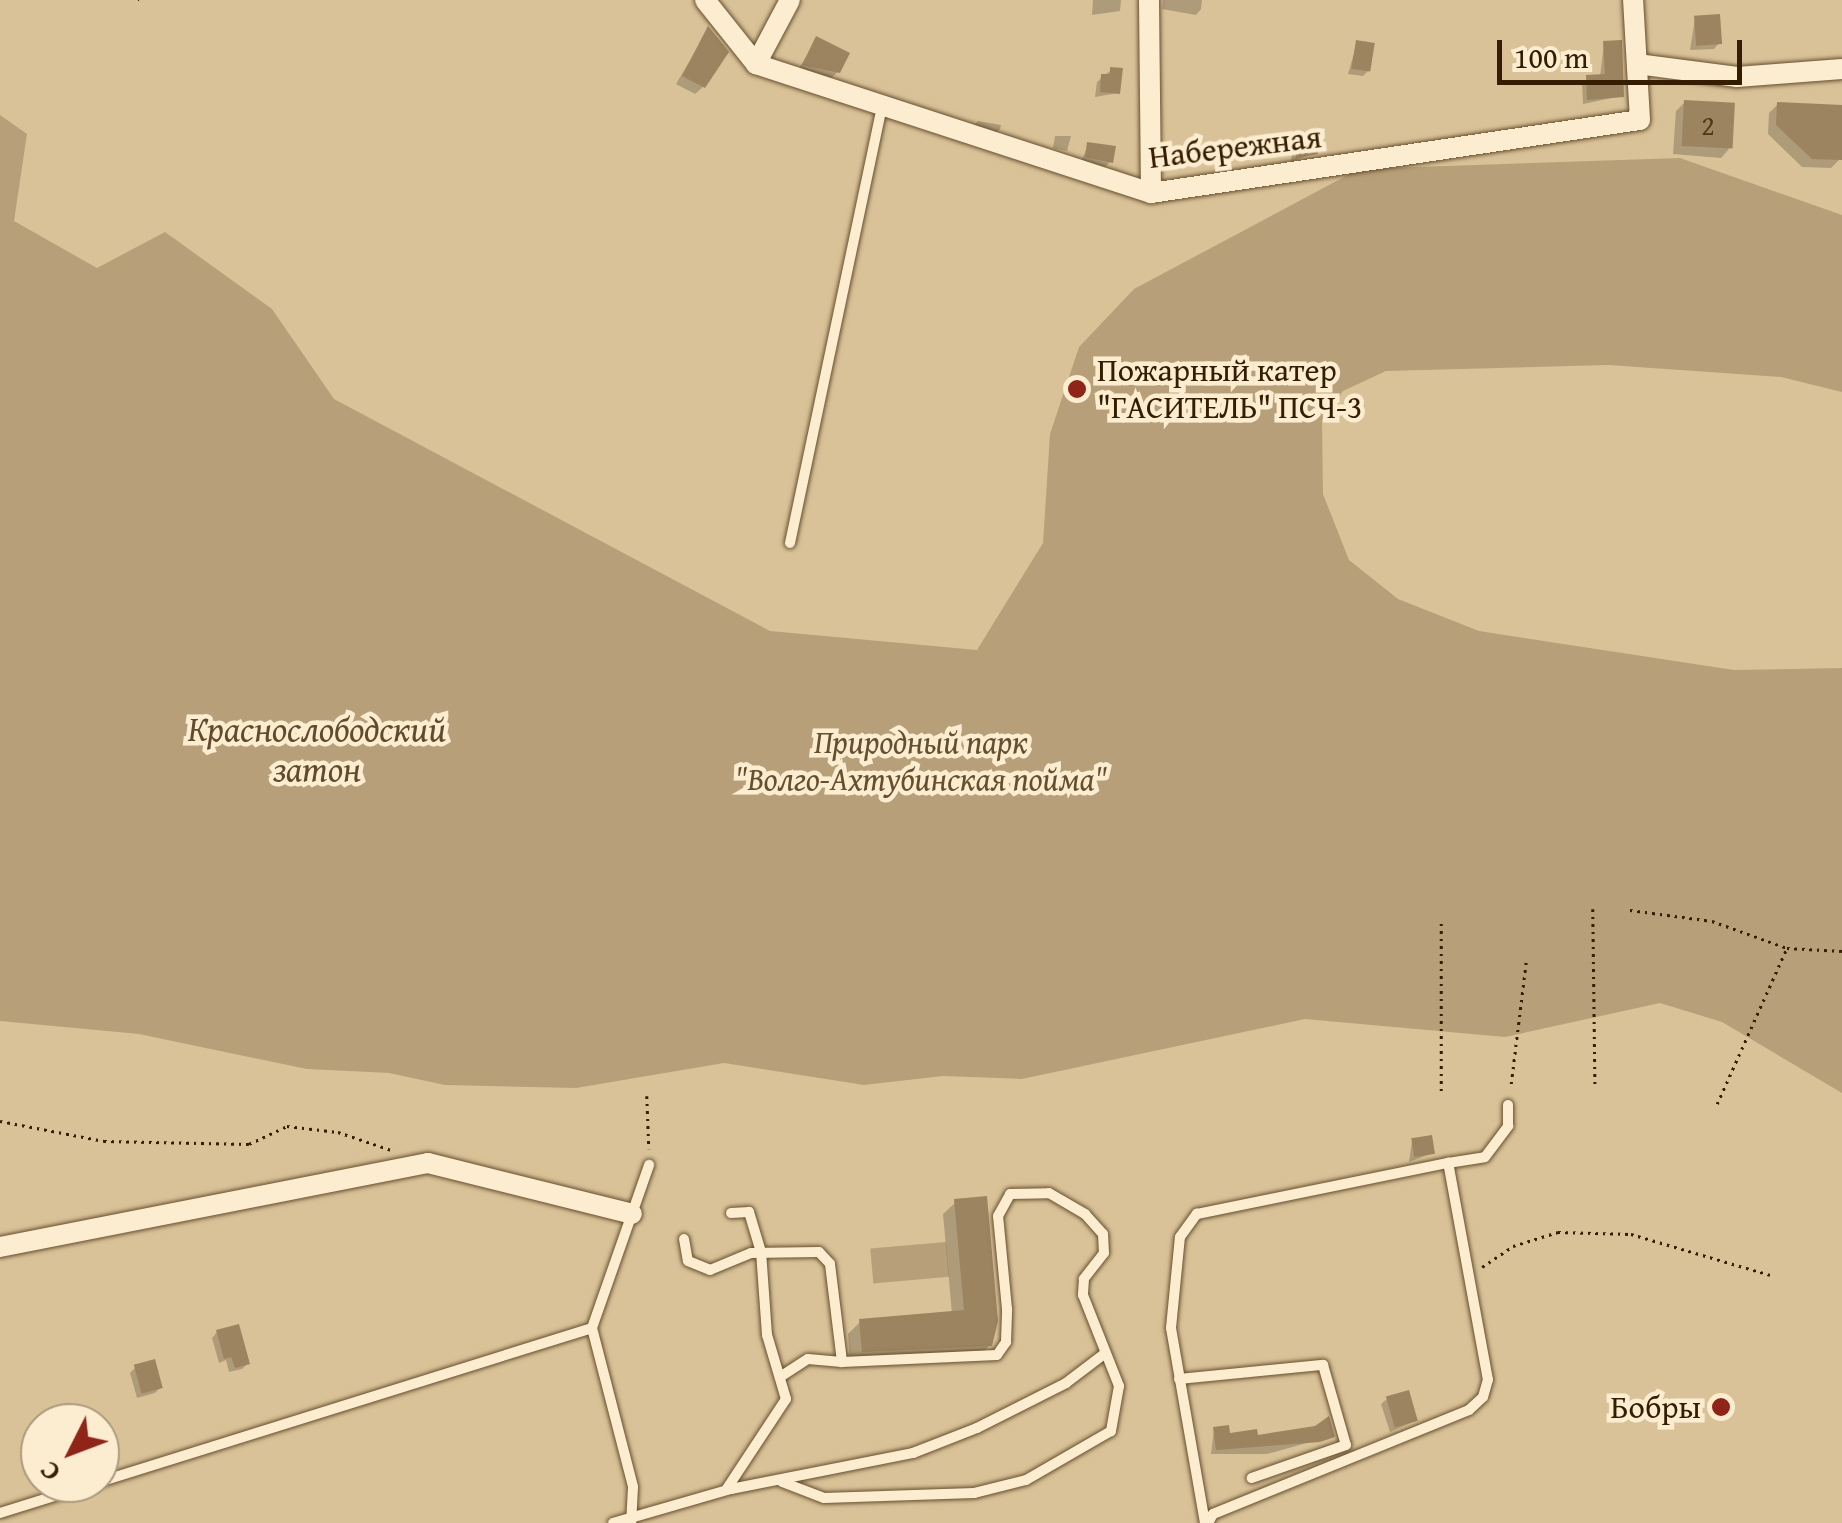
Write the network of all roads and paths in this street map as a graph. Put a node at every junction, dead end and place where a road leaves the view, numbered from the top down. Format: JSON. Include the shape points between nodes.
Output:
{"nodes":[{"id":1,"x":705,"y":0,"type":"edge"},
{"id":2,"x":790,"y":0,"type":"edge"},
{"id":3,"x":1149,"y":0,"type":"edge"},
{"id":4,"x":1632,"y":0,"type":"edge"},
{"id":5,"x":756,"y":64,"type":"junction"},
{"id":6,"x":1637,"y":64,"type":"junction"},
{"id":7,"x":1842,"y":69,"type":"edge"},
{"id":8,"x":882,"y":105,"type":"junction"},
{"id":9,"x":1151,"y":193,"type":"junction"},
{"id":10,"x":790,"y":543,"type":"dead end"},
{"id":11,"x":1593,"y":910,"type":"dead end"},
{"id":12,"x":1630,"y":910,"type":"dead end"},
{"id":13,"x":1441,"y":922,"type":"dead end"},
{"id":14,"x":1787,"y":948,"type":"junction"},
{"id":15,"x":1842,"y":951,"type":"edge"},
{"id":16,"x":1526,"y":961,"type":"dead end"},
{"id":17,"x":1510,"y":1084,"type":"dead end"},
{"id":18,"x":1595,"y":1086,"type":"dead end"},
{"id":19,"x":1441,"y":1091,"type":"dead end"},
{"id":20,"x":647,"y":1096,"type":"dead end"},
{"id":21,"x":1717,"y":1104,"type":"dead end"},
{"id":22,"x":1508,"y":1105,"type":"dead end"},
{"id":23,"x":0,"y":1121,"type":"edge"},
{"id":24,"x":428,"y":1163,"type":"junction"},
{"id":25,"x":1448,"y":1163,"type":"junction"},
{"id":26,"x":649,"y":1166,"type":"joint"},
{"id":27,"x":731,"y":1213,"type":"dead end"},
{"id":28,"x":632,"y":1214,"type":"junction"},
{"id":29,"x":684,"y":1240,"type":"dead end"},
{"id":30,"x":0,"y":1247,"type":"edge"},
{"id":31,"x":761,"y":1252,"type":"junction"},
{"id":32,"x":1770,"y":1275,"type":"dead end"},
{"id":33,"x":1468,"y":1276,"type":"junction"},
{"id":34,"x":592,"y":1328,"type":"junction"},
{"id":35,"x":1104,"y":1354,"type":"junction"},
{"id":36,"x":842,"y":1362,"type":"junction"},
{"id":37,"x":780,"y":1377,"type":"junction"},
{"id":38,"x":1179,"y":1378,"type":"junction"},
{"id":39,"x":1252,"y":1478,"type":"dead end"},
{"id":40,"x":782,"y":1482,"type":"junction"},
{"id":41,"x":726,"y":1491,"type":"junction"},
{"id":42,"x":0,"y":1513,"type":"edge"},
{"id":43,"x":631,"y":1521,"type":"edge"},
{"id":44,"x":613,"y":1523,"type":"edge"},
{"id":45,"x":1206,"y":1523,"type":"edge"}],
"edges":[{"from":1,"to":5,"type":"street"},
{"from":2,"to":5,"type":"street"},
{"from":3,"to":9,"type":"street"},
{"from":4,"to":6,"type":"street"},
{"from":5,"to":8,"type":"street","name":"Набережная"},
{"from":6,"to":7,"type":"street","via":[[1737,77]]},
{"from":6,"to":9,"type":"street","name":"Набережная","via":[[1640,120]]},
{"from":8,"to":9,"type":"street","name":"Набережная"},
{"from":8,"to":10,"type":"lane"},
{"from":11,"to":18,"type":"path"},
{"from":12,"to":14,"type":"path","via":[[1712,922]]},
{"from":13,"to":19,"type":"path"},
{"from":14,"to":15,"type":"path"},
{"from":14,"to":21,"type":"path"},
{"from":16,"to":17,"type":"path"},
{"from":20,"to":26,"type":"path"},
{"from":22,"to":25,"type":"lane","via":[[1508,1126],[1484,1157]]},
{"from":23,"to":24,"type":"path","via":[[104,1141],[249,1144],[287,1126],[338,1132]]},
{"from":24,"to":28,"type":"street"},
{"from":24,"to":30,"type":"street"},
{"from":25,"to":33,"type":"lane"},
{"from":25,"to":38,"type":"lane","via":[[1196,1214],[1180,1237],[1171,1328]]},
{"from":26,"to":28,"type":"lane"},
{"from":27,"to":31,"type":"lane","via":[[749,1212]]},
{"from":28,"to":34,"type":"lane"},
{"from":29,"to":31,"type":"lane","via":[[688,1261],[699,1269]]},
{"from":31,"to":36,"type":"lane","via":[[819,1252],[830,1264]]},
{"from":31,"to":37,"type":"lane","via":[[767,1335]]},
{"from":32,"to":33,"type":"path","via":[[1631,1234],[1558,1232],[1512,1246]]},
{"from":33,"to":45,"type":"lane","via":[[1488,1380],[1469,1410],[1212,1514]]},
{"from":34,"to":42,"type":"lane"},
{"from":34,"to":43,"type":"lane","via":[[629,1452]]},
{"from":35,"to":36,"type":"lane","via":[[1084,1295],[1084,1279],[1104,1253],[1103,1234],[1086,1214],[1049,1194],[1010,1194],[998,1216],[1007,1310],[1006,1342],[997,1354]]},
{"from":35,"to":40,"type":"lane","via":[[1066,1383],[978,1428],[913,1453]]},
{"from":35,"to":40,"type":"lane","via":[[1119,1386],[1110,1430],[1026,1480],[900,1500],[824,1498]]},
{"from":36,"to":37,"type":"lane","via":[[808,1359]]},
{"from":37,"to":41,"type":"lane","via":[[786,1399]]},
{"from":38,"to":39,"type":"lane","via":[[1322,1364],[1346,1444]]},
{"from":38,"to":45,"type":"lane"},
{"from":40,"to":41,"type":"lane"},
{"from":41,"to":43,"type":"lane"},
{"from":43,"to":44,"type":"lane"}]}
